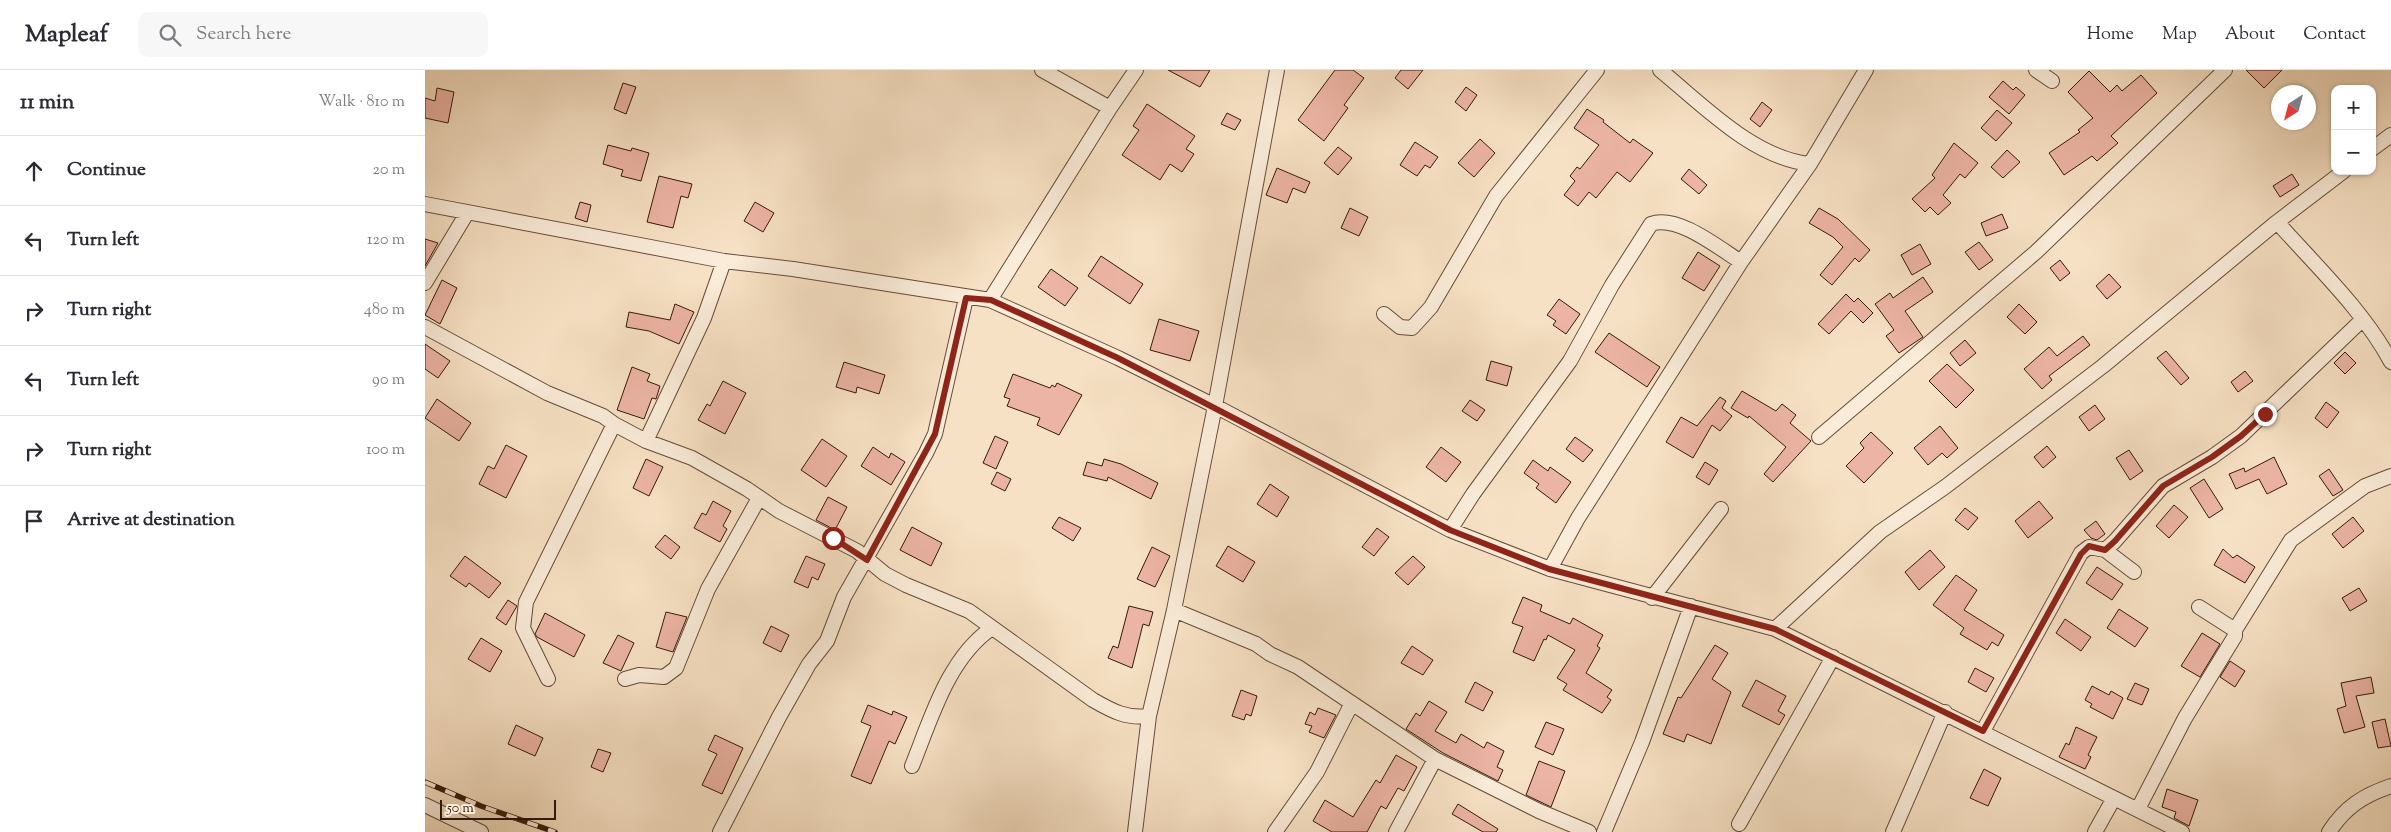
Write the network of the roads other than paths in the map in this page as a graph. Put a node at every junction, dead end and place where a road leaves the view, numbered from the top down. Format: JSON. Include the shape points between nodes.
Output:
{"nodes":[{"id":1,"x":1041,"y":70,"type":"edge"},
{"id":2,"x":1136,"y":70,"type":"edge"},
{"id":3,"x":1277,"y":70,"type":"edge"},
{"id":4,"x":1597,"y":70,"type":"edge"},
{"id":5,"x":1660,"y":70,"type":"edge"},
{"id":6,"x":2036,"y":70,"type":"edge"},
{"id":7,"x":2225,"y":70,"type":"edge"},
{"id":8,"x":1864,"y":71,"type":"edge"},
{"id":9,"x":2052,"y":81,"type":"dead end"},
{"id":10,"x":1110,"y":108,"type":"junction"},
{"id":11,"x":2391,"y":135,"type":"edge"},
{"id":12,"x":2376,"y":147,"type":"edge"},
{"id":13,"x":1810,"y":164,"type":"junction"},
{"id":14,"x":2339,"y":175,"type":"edge"},
{"id":15,"x":425,"y":204,"type":"edge"},
{"id":16,"x":467,"y":213,"type":"junction"},
{"id":17,"x":2277,"y":222,"type":"junction"},
{"id":18,"x":725,"y":261,"type":"junction"},
{"id":19,"x":1741,"y":262,"type":"junction"},
{"id":20,"x":425,"y":283,"type":"edge"},
{"id":21,"x":966,"y":298,"type":"junction"},
{"id":22,"x":991,"y":300,"type":"junction"},
{"id":23,"x":1384,"y":314,"type":"dead end"},
{"id":24,"x":2363,"y":320,"type":"junction"},
{"id":25,"x":425,"y":327,"type":"edge"},
{"id":26,"x":2391,"y":362,"type":"edge"},
{"id":27,"x":1215,"y":406,"type":"junction"},
{"id":28,"x":614,"y":424,"type":"junction"},
{"id":29,"x":1819,"y":437,"type":"dead end"},
{"id":30,"x":646,"y":441,"type":"junction"},
{"id":31,"x":2391,"y":476,"type":"edge"},
{"id":32,"x":759,"y":498,"type":"junction"},
{"id":33,"x":1721,"y":509,"type":"dead end"},
{"id":34,"x":1450,"y":530,"type":"junction"},
{"id":35,"x":2105,"y":550,"type":"junction"},
{"id":36,"x":867,"y":560,"type":"junction"},
{"id":37,"x":1549,"y":569,"type":"junction"},
{"id":38,"x":2134,"y":572,"type":"dead end"},
{"id":39,"x":1652,"y":598,"type":"junction"},
{"id":40,"x":1691,"y":606,"type":"junction"},
{"id":41,"x":2199,"y":607,"type":"dead end"},
{"id":42,"x":1174,"y":610,"type":"junction"},
{"id":43,"x":992,"y":628,"type":"junction"},
{"id":44,"x":1775,"y":629,"type":"junction"},
{"id":45,"x":2235,"y":630,"type":"junction"},
{"id":46,"x":1833,"y":657,"type":"junction"},
{"id":47,"x":548,"y":679,"type":"dead end"},
{"id":48,"x":625,"y":679,"type":"dead end"},
{"id":49,"x":1352,"y":703,"type":"junction"},
{"id":50,"x":1945,"y":712,"type":"junction"},
{"id":51,"x":1149,"y":716,"type":"junction"},
{"id":52,"x":1983,"y":731,"type":"junction"},
{"id":53,"x":1435,"y":760,"type":"junction"},
{"id":54,"x":912,"y":766,"type":"dead end"},
{"id":55,"x":2391,"y":786,"type":"edge"},
{"id":56,"x":2114,"y":798,"type":"junction"},
{"id":57,"x":425,"y":805,"type":"edge"},
{"id":58,"x":2138,"y":809,"type":"junction"},
{"id":59,"x":1739,"y":824,"type":"dead end"},
{"id":60,"x":481,"y":832,"type":"edge"},
{"id":61,"x":720,"y":832,"type":"edge"},
{"id":62,"x":1135,"y":832,"type":"edge"},
{"id":63,"x":1275,"y":832,"type":"edge"},
{"id":64,"x":1395,"y":832,"type":"edge"},
{"id":65,"x":1589,"y":832,"type":"edge"},
{"id":66,"x":1604,"y":832,"type":"edge"},
{"id":67,"x":1893,"y":832,"type":"edge"},
{"id":68,"x":2095,"y":832,"type":"edge"},
{"id":69,"x":2182,"y":832,"type":"edge"},
{"id":70,"x":2329,"y":832,"type":"edge"}],
"edges":[{"from":1,"to":10,"type":"street"},
{"from":2,"to":10,"type":"street"},
{"from":3,"to":27,"type":"street"},
{"from":4,"to":23,"type":"street","via":[[1496,196],[1431,307],[1412,328],[1400,327]]},
{"from":5,"to":13,"type":"street","via":[[1744,138],[1783,159]]},
{"from":6,"to":9,"type":"street"},
{"from":7,"to":29,"type":"street","via":[[2036,252]]},
{"from":8,"to":13,"type":"street"},
{"from":10,"to":22,"type":"street"},
{"from":11,"to":12,"type":"street"},
{"from":13,"to":19,"type":"street"},
{"from":14,"to":17,"type":"street"},
{"from":15,"to":16,"type":"street"},
{"from":16,"to":18,"type":"street"},
{"from":16,"to":20,"type":"street"},
{"from":17,"to":24,"type":"street"},
{"from":17,"to":44,"type":"street","via":[[2103,366],[1945,487],[1879,532]]},
{"from":18,"to":21,"type":"street"},
{"from":18,"to":30,"type":"street","via":[[703,318]]},
{"from":19,"to":34,"type":"street","via":[[1676,224],[1660,220],[1651,224],[1612,284],[1570,361]]},
{"from":19,"to":37,"type":"street"},
{"from":21,"to":22,"type":"street"},
{"from":21,"to":36,"type":"street","via":[[935,434]]},
{"from":22,"to":27,"type":"street"},
{"from":24,"to":26,"type":"street"},
{"from":24,"to":35,"type":"street","via":[[2241,436],[2163,486]]},
{"from":25,"to":28,"type":"street","via":[[547,393],[603,416]]},
{"from":27,"to":34,"type":"street"},
{"from":27,"to":42,"type":"street"},
{"from":28,"to":30,"type":"street"},
{"from":28,"to":47,"type":"street","via":[[526,602],[523,628]]},
{"from":30,"to":32,"type":"street","via":[[692,458]]},
{"from":31,"to":45,"type":"street","via":[[2365,486],[2291,540]]},
{"from":32,"to":36,"type":"street","via":[[857,551]]},
{"from":32,"to":48,"type":"street","via":[[708,589],[676,668],[664,677],[639,675]]},
{"from":33,"to":39,"type":"street"},
{"from":34,"to":37,"type":"street"},
{"from":35,"to":38,"type":"street"},
{"from":35,"to":52,"type":"street","via":[[2089,546],[2081,554]]},
{"from":36,"to":43,"type":"street","via":[[906,585],[969,612]]},
{"from":36,"to":61,"type":"street","via":[[844,597],[827,641],[809,664],[779,716]]},
{"from":37,"to":39,"type":"street"},
{"from":39,"to":40,"type":"street"},
{"from":40,"to":44,"type":"street"},
{"from":40,"to":66,"type":"street","via":[[1642,742]]},
{"from":41,"to":45,"type":"street"},
{"from":42,"to":49,"type":"street","via":[[1256,644]]},
{"from":42,"to":51,"type":"street"},
{"from":43,"to":51,"type":"street","via":[[1112,711],[1127,716]]},
{"from":43,"to":54,"type":"street","via":[[977,640],[952,674]]},
{"from":44,"to":46,"type":"street"},
{"from":45,"to":58,"type":"street","via":[[2235,636],[2185,718]]},
{"from":46,"to":50,"type":"street"},
{"from":46,"to":59,"type":"street"},
{"from":49,"to":53,"type":"street"},
{"from":49,"to":63,"type":"street","via":[[1317,772]]},
{"from":50,"to":52,"type":"street"},
{"from":50,"to":67,"type":"street"},
{"from":51,"to":62,"type":"street"},
{"from":52,"to":56,"type":"street"},
{"from":53,"to":64,"type":"street"},
{"from":53,"to":65,"type":"street"},
{"from":55,"to":70,"type":"street","via":[[2357,800]]},
{"from":56,"to":58,"type":"street"},
{"from":56,"to":68,"type":"street"},
{"from":57,"to":60,"type":"street"},
{"from":58,"to":69,"type":"street"}]}
